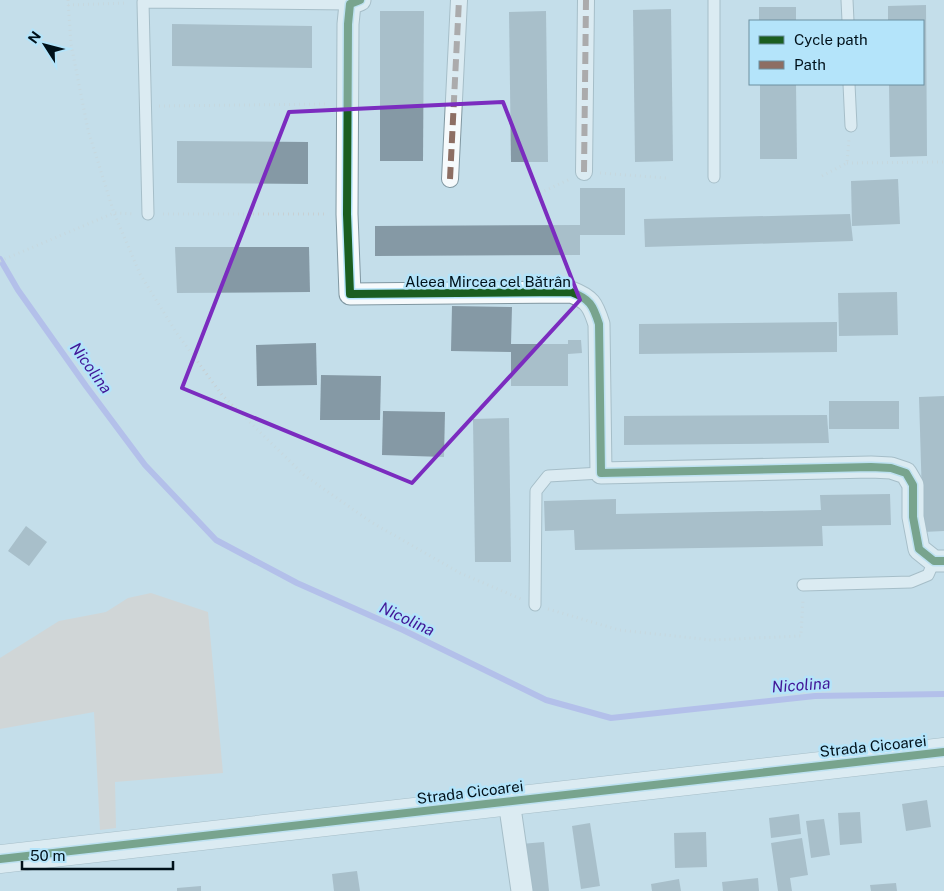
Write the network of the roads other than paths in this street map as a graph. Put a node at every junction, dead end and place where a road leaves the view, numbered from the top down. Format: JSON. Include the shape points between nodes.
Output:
{"nodes":[{"id":1,"x":459,"y":0,"type":"edge"},
{"id":2,"x":586,"y":0,"type":"edge"},
{"id":3,"x":714,"y":0,"type":"edge"},
{"id":4,"x":847,"y":0,"type":"edge"},
{"id":5,"x":355,"y":2,"type":"edge"},
{"id":6,"x":848,"y":20,"type":"edge"},
{"id":7,"x":850,"y":85,"type":"edge"},
{"id":8,"x":851,"y":126,"type":"road end"},
{"id":9,"x":584,"y":172,"type":"dead end"},
{"id":10,"x":714,"y":177,"type":"dead end"},
{"id":11,"x":450,"y":179,"type":"dead end"},
{"id":12,"x":148,"y":214,"type":"road end"},
{"id":13,"x":602,"y":473,"type":"junction"},
{"id":14,"x":939,"y":561,"type":"edge"},
{"id":15,"x":803,"y":585,"type":"road end"},
{"id":16,"x":536,"y":605,"type":"road end"},
{"id":17,"x":944,"y":752,"type":"edge"},
{"id":18,"x":509,"y":801,"type":"junction"},
{"id":19,"x":0,"y":859,"type":"edge"},
{"id":20,"x":522,"y":891,"type":"edge"}],
"edges":[{"from":1,"to":11,"type":"street"},
{"from":2,"to":9,"type":"street"},
{"from":3,"to":10,"type":"lane"},
{"from":4,"to":6,"type":"lane"},
{"from":5,"to":12,"type":"lane","via":[[143,2]]},
{"from":5,"to":13,"type":"street","name":"Aleea Mircea cel Bătrân","via":[[348,24],[350,294],[571,292],[583,297],[593,306],[599,324]]},
{"from":7,"to":8,"type":"lane"},
{"from":13,"to":14,"type":"street","via":[[891,468],[906,473],[913,485],[913,517],[919,549]]},
{"from":13,"to":16,"type":"lane","via":[[548,476],[536,491]]},
{"from":14,"to":15,"type":"lane","via":[[928,575],[911,582]]},
{"from":17,"to":18,"type":"street","name":"Strada Cicoarei"},
{"from":18,"to":19,"type":"street","name":"Strada Cicoarei"},
{"from":18,"to":20,"type":"street"}]}
